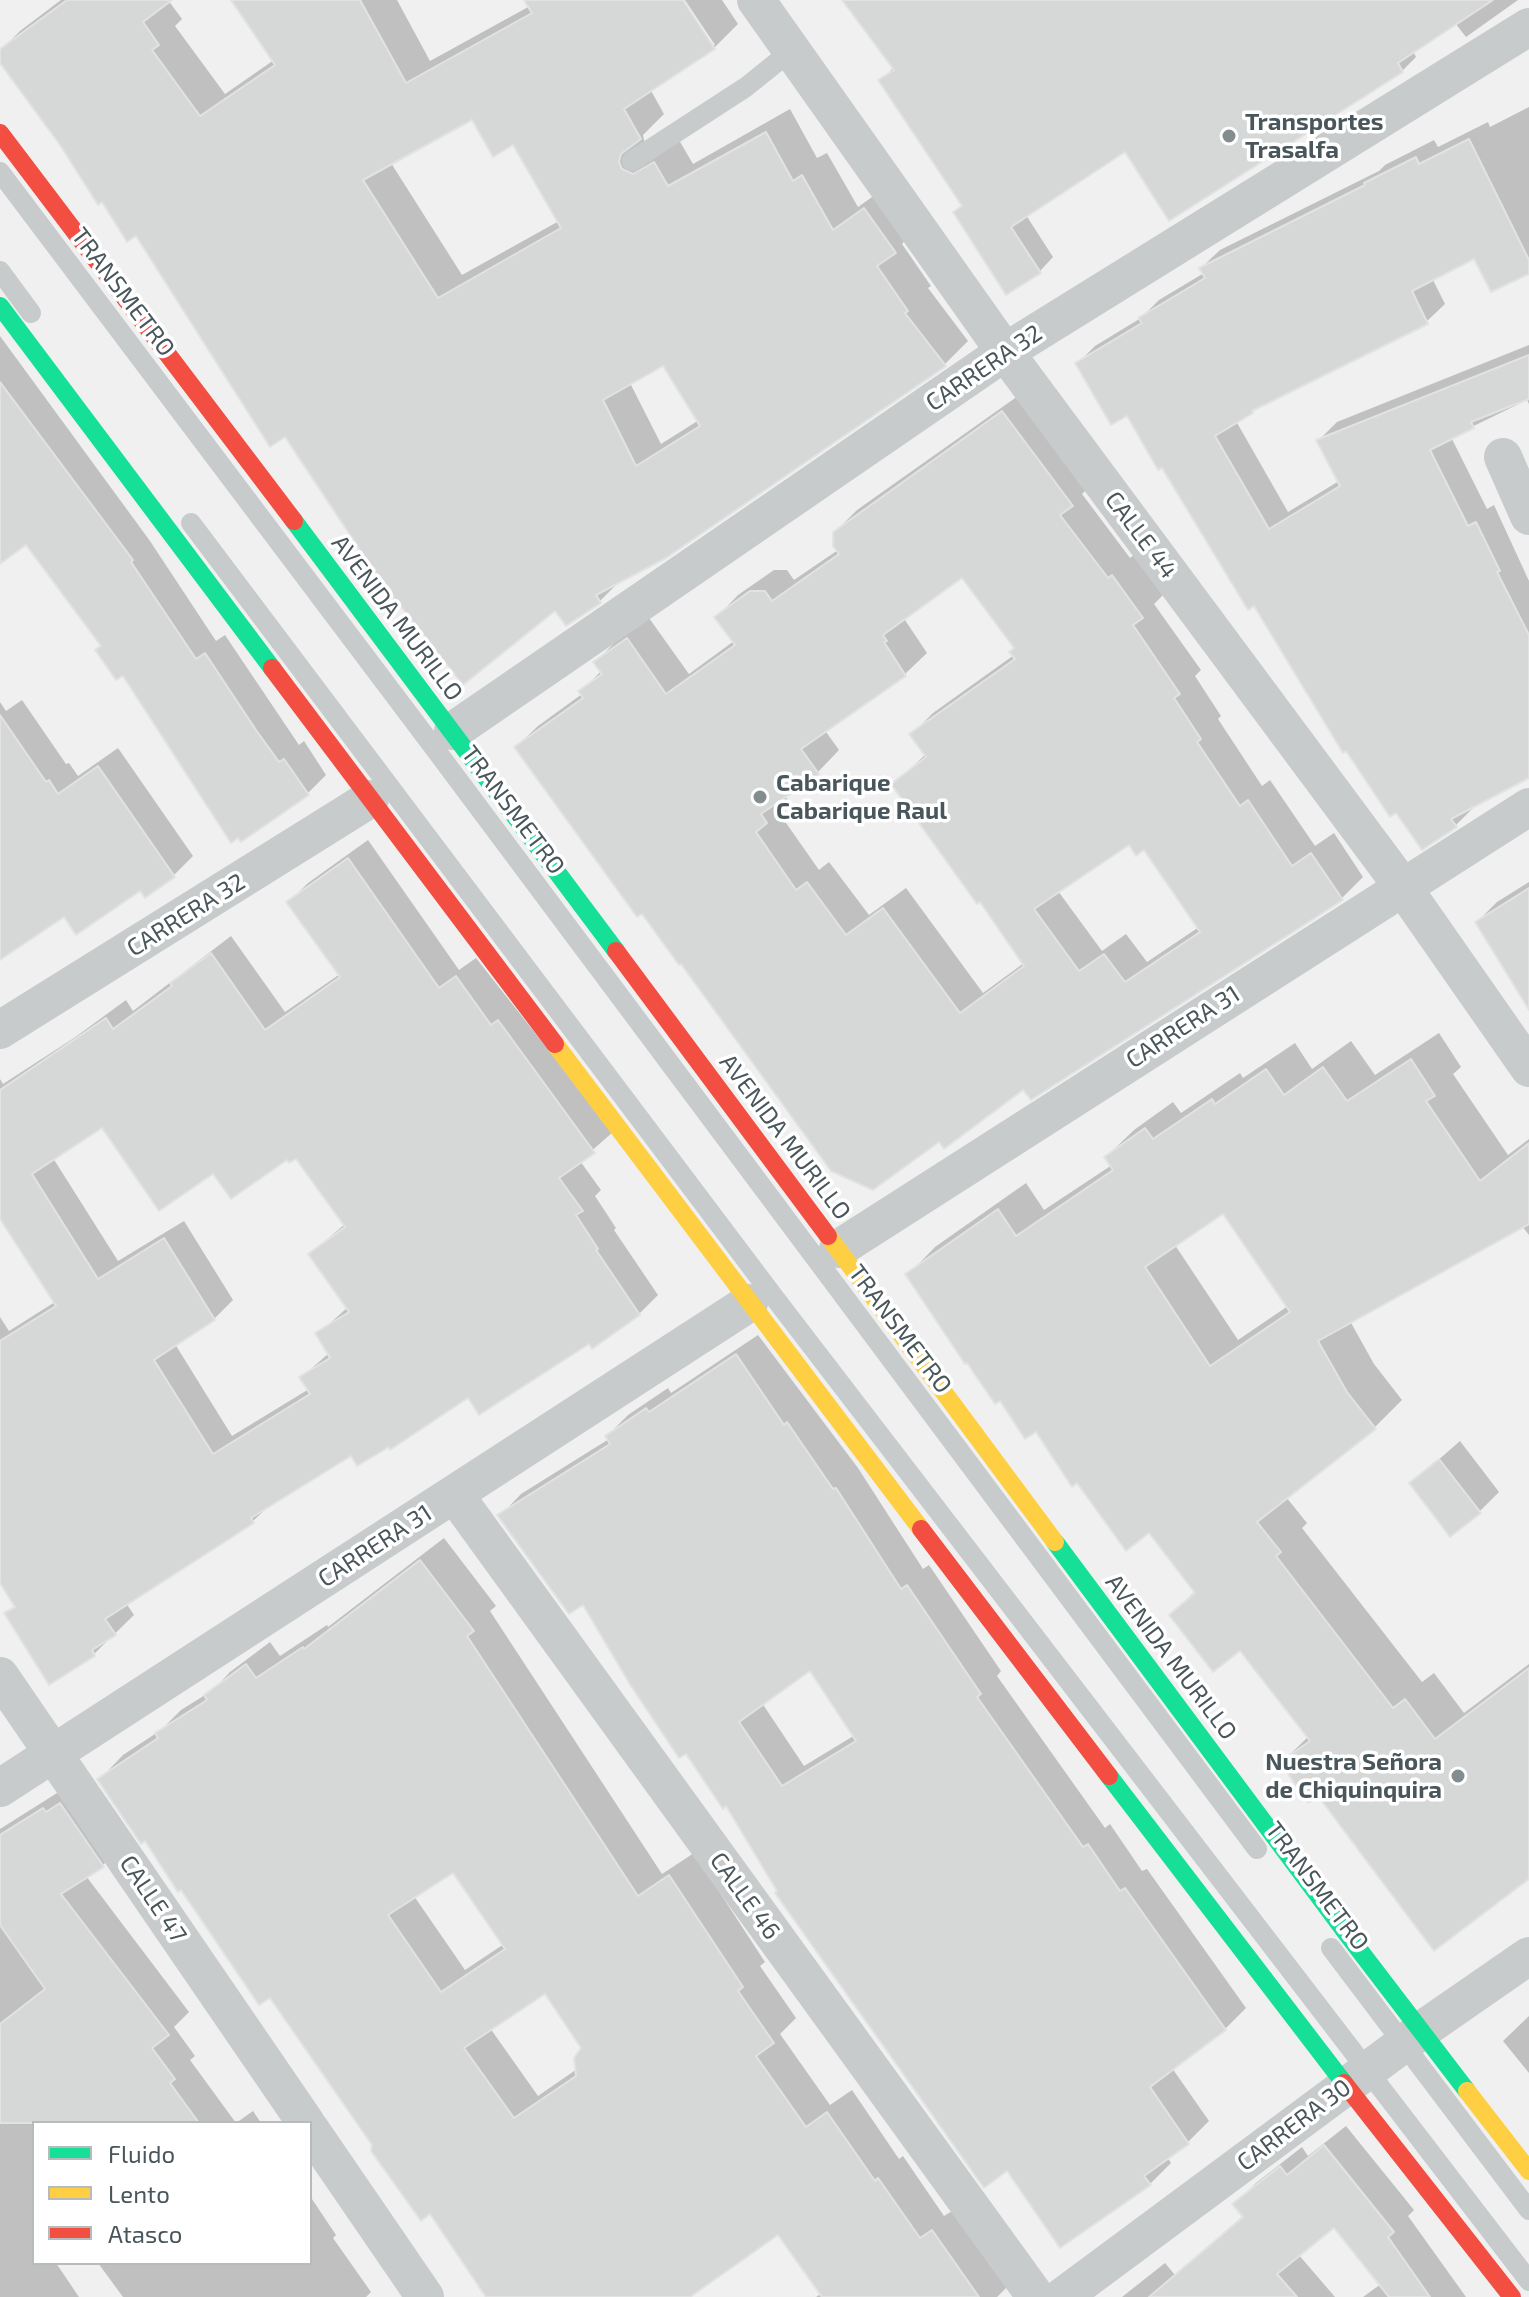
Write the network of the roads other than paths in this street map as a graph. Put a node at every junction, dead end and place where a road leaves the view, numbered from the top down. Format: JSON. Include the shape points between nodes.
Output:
{"nodes":[{"id":1,"x":756,"y":0,"type":"edge"},
{"id":2,"x":1529,"y":27,"type":"edge"},
{"id":3,"x":792,"y":50,"type":"junction"},
{"id":4,"x":0,"y":133,"type":"edge"},
{"id":5,"x":632,"y":161,"type":"dead end"},
{"id":6,"x":0,"y":172,"type":"edge"},
{"id":7,"x":0,"y":271,"type":"edge"},
{"id":8,"x":0,"y":306,"type":"edge"},
{"id":9,"x":47,"y":334,"type":"dead end"},
{"id":10,"x":1005,"y":352,"type":"junction"},
{"id":11,"x":1503,"y":457,"type":"dead end"},
{"id":12,"x":180,"y":509,"type":"dead end"},
{"id":13,"x":1529,"y":516,"type":"edge"},
{"id":14,"x":453,"y":731,"type":"junction"},
{"id":15,"x":370,"y":799,"type":"junction"},
{"id":16,"x":1529,"y":807,"type":"edge"},
{"id":17,"x":1402,"y":886,"type":"junction"},
{"id":18,"x":0,"y":1030,"type":"edge"},
{"id":19,"x":1529,"y":1068,"type":"edge"},
{"id":20,"x":838,"y":1249,"type":"junction"},
{"id":21,"x":749,"y":1303,"type":"junction"},
{"id":22,"x":455,"y":1495,"type":"junction"},
{"id":23,"x":0,"y":1676,"type":"edge"},
{"id":24,"x":53,"y":1753,"type":"junction"},
{"id":25,"x":0,"y":1788,"type":"edge"},
{"id":26,"x":1270,"y":1867,"type":"dead end"},
{"id":27,"x":1318,"y":1931,"type":"dead end"},
{"id":28,"x":1529,"y":1956,"type":"edge"},
{"id":29,"x":1412,"y":2037,"type":"junction"},
{"id":30,"x":1357,"y":2078,"type":"junction"},
{"id":31,"x":305,"y":2121,"type":"edge"},
{"id":32,"x":312,"y":2132,"type":"edge"},
{"id":33,"x":1529,"y":2171,"type":"edge"},
{"id":34,"x":1529,"y":2210,"type":"edge"},
{"id":35,"x":1529,"y":2281,"type":"edge"},
{"id":36,"x":425,"y":2297,"type":"edge"},
{"id":37,"x":1036,"y":2297,"type":"edge"},
{"id":38,"x":1062,"y":2297,"type":"edge"},
{"id":39,"x":1512,"y":2297,"type":"edge"}],
"edges":[{"from":1,"to":3,"type":"street","name":"CALLE 44"},
{"from":2,"to":10,"type":"street","name":"CARRERA 32"},
{"from":3,"to":5,"type":"lane","via":[[746,87]]},
{"from":3,"to":10,"type":"street","name":"CALLE 44"},
{"from":4,"to":14,"type":"main road","name":"AVENIDA MURILLO"},
{"from":6,"to":26,"type":"lane","name":"TRANSMETRO"},
{"from":7,"to":9,"type":"lane"},
{"from":8,"to":15,"type":"main road"},
{"from":10,"to":14,"type":"street","name":"CARRERA 32"},
{"from":10,"to":17,"type":"street","name":"CALLE 44"},
{"from":11,"to":13,"type":"street"},
{"from":12,"to":30,"type":"lane"},
{"from":14,"to":20,"type":"main road","name":"AVENIDA MURILLO"},
{"from":15,"to":18,"type":"street","name":"CARRERA 32"},
{"from":15,"to":21,"type":"main road"},
{"from":16,"to":17,"type":"street","name":"CARRERA 31"},
{"from":17,"to":19,"type":"street","name":"CALLE 44"},
{"from":17,"to":20,"type":"street","name":"CARRERA 31"},
{"from":20,"to":29,"type":"main road","name":"AVENIDA MURILLO","via":[[1347,1934]]},
{"from":21,"to":22,"type":"street","name":"CARRERA 31"},
{"from":21,"to":30,"type":"main road"},
{"from":22,"to":24,"type":"street","name":"CARRERA 31"},
{"from":22,"to":37,"type":"street","name":"CALLE 46"},
{"from":23,"to":24,"type":"street","name":"CALLE 47"},
{"from":24,"to":25,"type":"street","name":"CARRERA 31"},
{"from":24,"to":31,"type":"street","name":"CALLE 47"},
{"from":27,"to":29,"type":"lane","name":"TRANSMETRO"},
{"from":28,"to":29,"type":"street","name":"CARRERA 30"},
{"from":29,"to":30,"type":"street","name":"CARRERA 30"},
{"from":29,"to":33,"type":"main road","name":"AVENIDA MURILLO"},
{"from":29,"to":34,"type":"lane","name":"TRANSMETRO"},
{"from":30,"to":35,"type":"lane"},
{"from":30,"to":38,"type":"street","name":"CARRERA 30"},
{"from":30,"to":39,"type":"main road"},
{"from":32,"to":36,"type":"street"}]}
